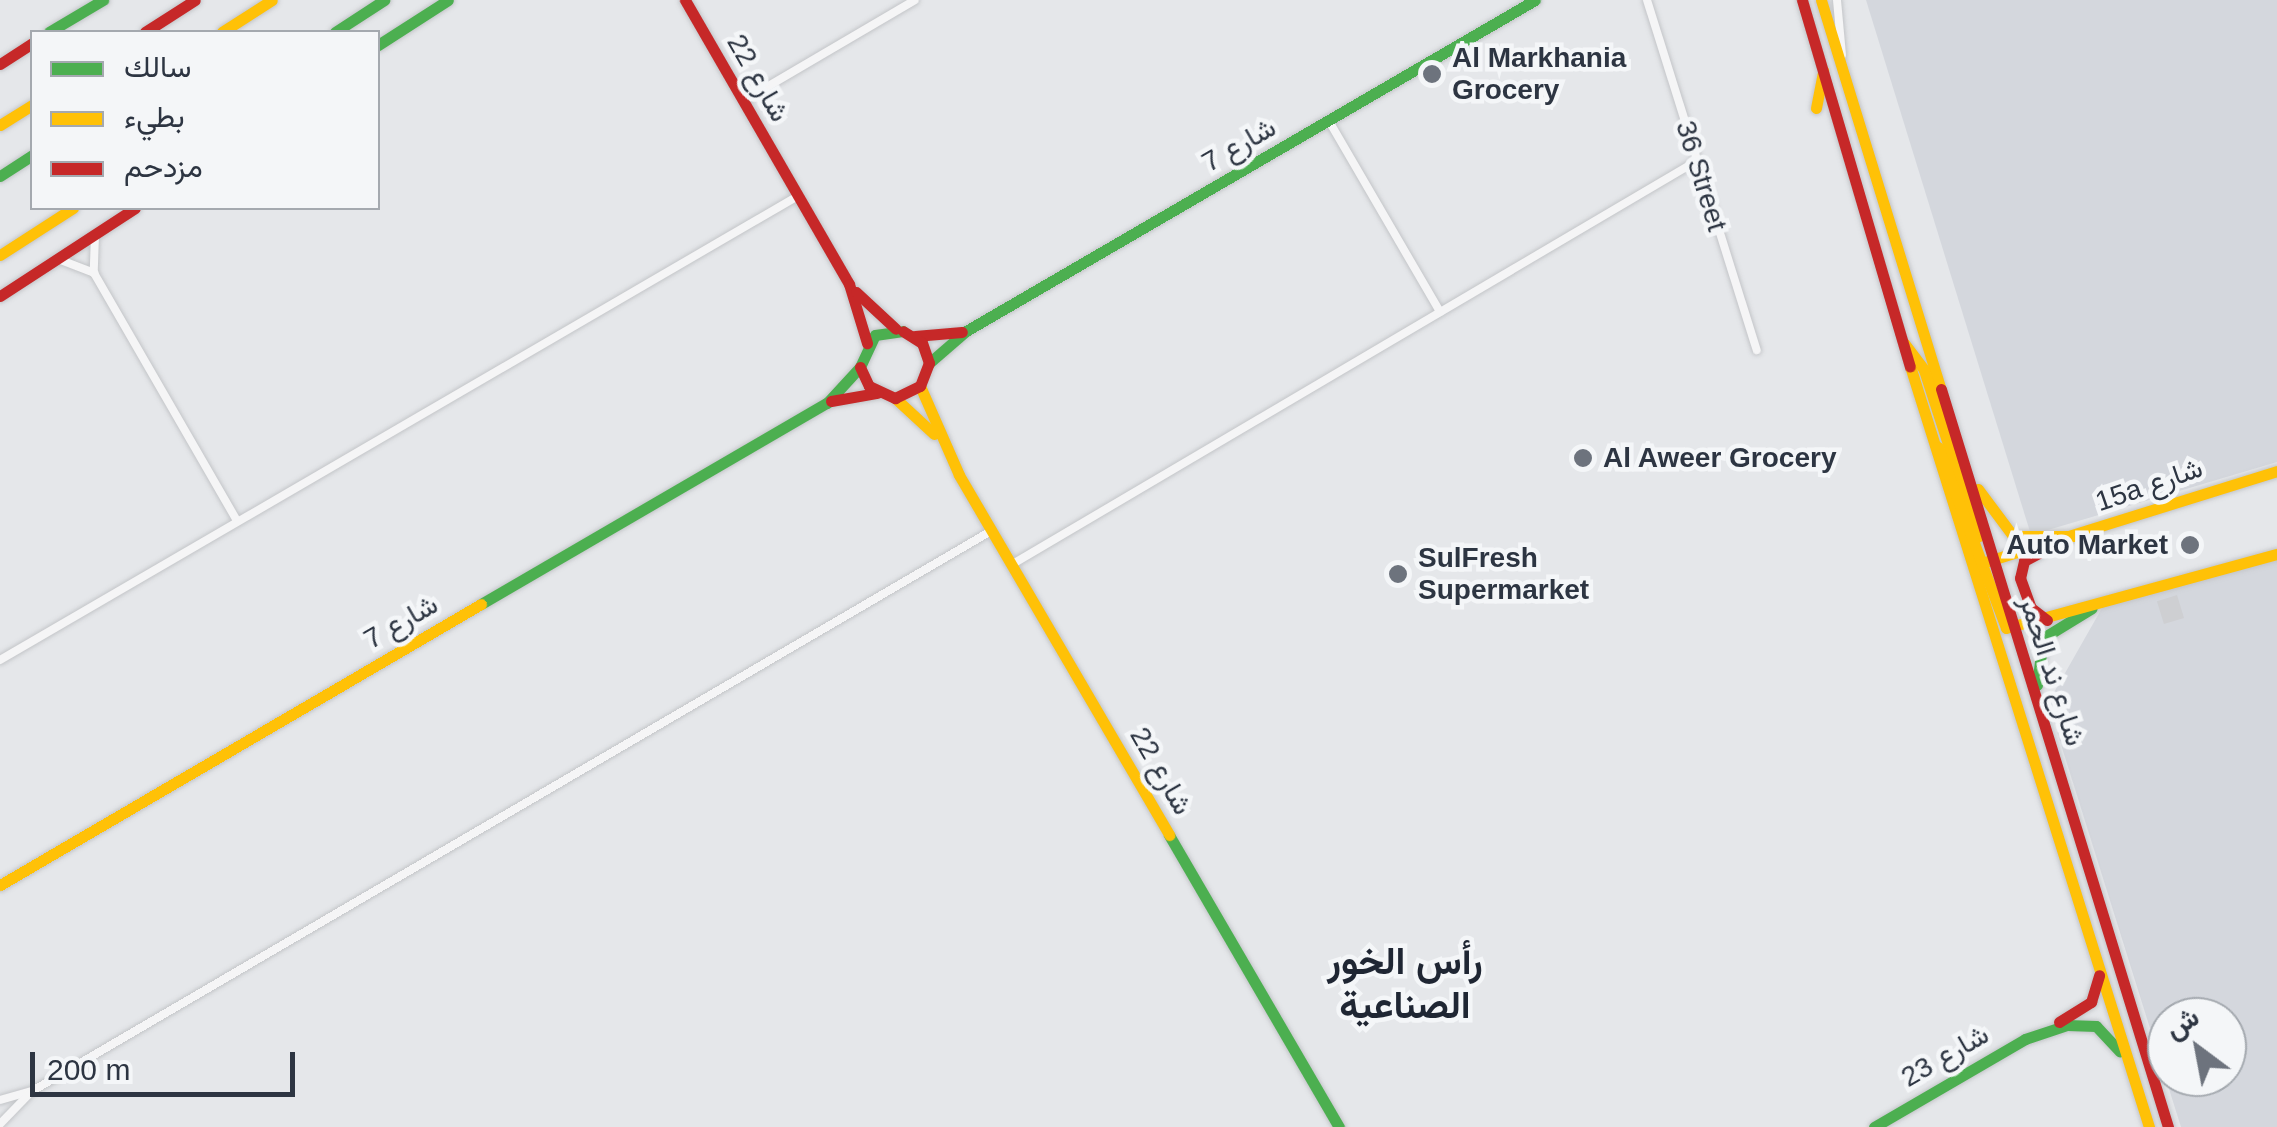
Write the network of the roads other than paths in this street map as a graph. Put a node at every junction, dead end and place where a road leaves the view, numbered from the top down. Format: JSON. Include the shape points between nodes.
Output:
{"nodes":[{"id":1,"x":94,"y":0,"type":"edge"},
{"id":2,"x":103,"y":0,"type":"edge"},
{"id":3,"x":196,"y":0,"type":"edge"},
{"id":4,"x":272,"y":0,"type":"edge"},
{"id":5,"x":384,"y":0,"type":"edge"},
{"id":6,"x":448,"y":0,"type":"edge"},
{"id":7,"x":685,"y":0,"type":"edge"},
{"id":8,"x":915,"y":0,"type":"edge"},
{"id":9,"x":1535,"y":0,"type":"edge"},
{"id":10,"x":1802,"y":0,"type":"edge"},
{"id":11,"x":1821,"y":0,"type":"edge"},
{"id":12,"x":1837,"y":0,"type":"edge"},
{"id":13,"x":1647,"y":1,"type":"edge"},
{"id":14,"x":53,"y":30,"type":"edge"},
{"id":15,"x":148,"y":30,"type":"edge"},
{"id":16,"x":225,"y":30,"type":"edge"},
{"id":17,"x":338,"y":30,"type":"edge"},
{"id":18,"x":30,"y":44,"type":"edge"},
{"id":19,"x":380,"y":45,"type":"edge"},
{"id":20,"x":0,"y":64,"type":"edge"},
{"id":21,"x":1841,"y":64,"type":"junction"},
{"id":22,"x":1824,"y":69,"type":"junction"},
{"id":23,"x":743,"y":101,"type":"junction"},
{"id":24,"x":30,"y":105,"type":"edge"},
{"id":25,"x":1816,"y":108,"type":"dead end"},
{"id":26,"x":1329,"y":121,"type":"junction"},
{"id":27,"x":0,"y":126,"type":"edge"},
{"id":28,"x":30,"y":156,"type":"edge"},
{"id":29,"x":1695,"y":162,"type":"junction"},
{"id":30,"x":0,"y":176,"type":"edge"},
{"id":31,"x":798,"y":196,"type":"junction"},
{"id":32,"x":70,"y":210,"type":"edge"},
{"id":33,"x":132,"y":210,"type":"edge"},
{"id":34,"x":95,"y":235,"type":"junction"},
{"id":35,"x":0,"y":256,"type":"edge"},
{"id":36,"x":58,"y":259,"type":"junction"},
{"id":37,"x":94,"y":273,"type":"junction"},
{"id":38,"x":850,"y":284,"type":"junction"},
{"id":39,"x":0,"y":296,"type":"edge"},
{"id":40,"x":1440,"y":312,"type":"junction"},
{"id":41,"x":896,"y":329,"type":"junction"},
{"id":42,"x":966,"y":331,"type":"junction"},
{"id":43,"x":915,"y":336,"type":"junction"},
{"id":44,"x":1902,"y":342,"type":"junction"},
{"id":45,"x":867,"y":343,"type":"junction"},
{"id":46,"x":1756,"y":350,"type":"dead end"},
{"id":47,"x":929,"y":364,"type":"junction"},
{"id":48,"x":860,"y":367,"type":"junction"},
{"id":49,"x":920,"y":386,"type":"junction"},
{"id":50,"x":877,"y":393,"type":"junction"},
{"id":51,"x":895,"y":398,"type":"junction"},
{"id":52,"x":827,"y":402,"type":"junction"},
{"id":53,"x":940,"y":441,"type":"junction"},
{"id":54,"x":1964,"y":462,"type":"junction"},
{"id":55,"x":2277,"y":471,"type":"edge"},
{"id":56,"x":237,"y":521,"type":"junction"},
{"id":57,"x":991,"y":530,"type":"junction"},
{"id":58,"x":1984,"y":534,"type":"junction"},
{"id":59,"x":2074,"y":536,"type":"junction"},
{"id":60,"x":2277,"y":554,"type":"edge"},
{"id":61,"x":1011,"y":564,"type":"junction"},
{"id":62,"x":1981,"y":568,"type":"junction"},
{"id":63,"x":2092,"y":608,"type":"junction"},
{"id":64,"x":2048,"y":620,"type":"junction"},
{"id":65,"x":2011,"y":629,"type":"junction"},
{"id":66,"x":1990,"y":638,"type":"junction"},
{"id":67,"x":0,"y":660,"type":"edge"},
{"id":68,"x":2039,"y":708,"type":"junction"},
{"id":69,"x":2058,"y":772,"type":"junction"},
{"id":70,"x":2046,"y":842,"type":"dead end"},
{"id":71,"x":2062,"y":855,"type":"junction"},
{"id":72,"x":0,"y":885,"type":"edge"},
{"id":73,"x":2079,"y":938,"type":"dead end"},
{"id":74,"x":2094,"y":946,"type":"junction"},
{"id":75,"x":2099,"y":960,"type":"junction"},
{"id":76,"x":2044,"y":1034,"type":"junction"},
{"id":77,"x":2138,"y":1087,"type":"junction"},
{"id":78,"x":34,"y":1090,"type":"junction"},
{"id":79,"x":0,"y":1100,"type":"edge"},
{"id":80,"x":0,"y":1124,"type":"edge"},
{"id":81,"x":1339,"y":1127,"type":"edge"},
{"id":82,"x":1874,"y":1127,"type":"edge"},
{"id":83,"x":2149,"y":1127,"type":"edge"},
{"id":84,"x":2168,"y":1127,"type":"edge"}],
"edges":[{"from":1,"to":14,"type":"street"},
{"from":2,"to":14,"type":"main road"},
{"from":3,"to":15,"type":"main road"},
{"from":4,"to":16,"type":"main road"},
{"from":5,"to":17,"type":"main road"},
{"from":6,"to":19,"type":"main road"},
{"from":7,"to":23,"type":"main road","name":"شارع 22"},
{"from":8,"to":23,"type":"street"},
{"from":9,"to":26,"type":"main road","name":"شارع 7"},
{"from":10,"to":22,"type":"main road","name":"شارع ند الحمر"},
{"from":11,"to":21,"type":"main road","name":"شارع ند الحمر"},
{"from":12,"to":21,"type":"street"},
{"from":13,"to":29,"type":"street","name":"36 Street"},
{"from":18,"to":20,"type":"main road"},
{"from":21,"to":54,"type":"main road","name":"شارع ند الحمر"},
{"from":22,"to":25,"type":"main road"},
{"from":22,"to":44,"type":"main road","name":"شارع ند الحمر"},
{"from":23,"to":31,"type":"main road","name":"شارع 22"},
{"from":24,"to":27,"type":"main road"},
{"from":26,"to":40,"type":"street"},
{"from":26,"to":42,"type":"main road","name":"شارع 7"},
{"from":28,"to":30,"type":"main road"},
{"from":29,"to":40,"type":"street"},
{"from":29,"to":46,"type":"street","name":"36 Street"},
{"from":31,"to":38,"type":"main road","name":"شارع 22"},
{"from":31,"to":56,"type":"street"},
{"from":32,"to":35,"type":"main road"},
{"from":33,"to":34,"type":"main road"},
{"from":34,"to":36,"type":"main road"},
{"from":34,"to":37,"type":"street"},
{"from":36,"to":37,"type":"street"},
{"from":36,"to":39,"type":"main road"},
{"from":37,"to":56,"type":"street"},
{"from":38,"to":41,"type":"main road","name":"شارع 22"},
{"from":38,"to":45,"type":"main road","name":"شارع 22"},
{"from":40,"to":61,"type":"street"},
{"from":41,"to":43,"type":"main road"},
{"from":41,"to":45,"type":"main road"},
{"from":42,"to":43,"type":"main road"},
{"from":42,"to":47,"type":"main road"},
{"from":43,"to":47,"type":"main road"},
{"from":44,"to":58,"type":"main road","via":[[1921,363],[1975,533]]},
{"from":44,"to":62,"type":"main road","name":"شارع ند الحمر"},
{"from":45,"to":48,"type":"main road"},
{"from":47,"to":49,"type":"main road"},
{"from":48,"to":50,"type":"main road"},
{"from":48,"to":52,"type":"main road","name":"شارع 7"},
{"from":49,"to":51,"type":"main road"},
{"from":49,"to":53,"type":"main road","name":"شارع 22"},
{"from":50,"to":51,"type":"main road"},
{"from":50,"to":52,"type":"main road","name":"شارع 7"},
{"from":51,"to":53,"type":"main road","name":"شارع 22"},
{"from":52,"to":72,"type":"main road","name":"شارع 7"},
{"from":53,"to":57,"type":"main road","name":"شارع 22"},
{"from":54,"to":58,"type":"main road","name":"شارع ند الحمر"},
{"from":54,"to":59,"type":"main road","via":[[2007,532],[2026,539]]},
{"from":55,"to":59,"type":"main road","name":"15a شارع"},
{"from":56,"to":67,"type":"street"},
{"from":57,"to":61,"type":"main road","name":"شارع 22"},
{"from":57,"to":78,"type":"street"},
{"from":58,"to":62,"type":"main road","name":"شارع ند الحمر"},
{"from":59,"to":62,"type":"main road","name":"15a شارع"},
{"from":59,"to":64,"type":"main road","via":[[2020,567],[2026,600]]},
{"from":60,"to":63,"type":"main road"},
{"from":61,"to":81,"type":"main road","name":"شارع 22"},
{"from":62,"to":65,"type":"main road","name":"شارع ند الحمر"},
{"from":62,"to":66,"type":"main road","name":"شارع ند الحمر"},
{"from":63,"to":64,"type":"main road"},
{"from":63,"to":68,"type":"main road","via":[[2040,643]]},
{"from":64,"to":65,"type":"main road"},
{"from":65,"to":68,"type":"main road","name":"شارع ند الحمر"},
{"from":66,"to":69,"type":"main road","via":[[1997,630],[2008,634]]},
{"from":66,"to":71,"type":"main road","name":"شارع ند الحمر"},
{"from":68,"to":69,"type":"main road","name":"شارع ند الحمر"},
{"from":69,"to":84,"type":"main road","name":"شارع ند الحمر"},
{"from":70,"to":71,"type":"main road"},
{"from":71,"to":74,"type":"main road","name":"شارع ند الحمر"},
{"from":73,"to":74,"type":"main road"},
{"from":74,"to":75,"type":"main road","name":"شارع ند الحمر"},
{"from":75,"to":76,"type":"main road","name":"شارع 23","via":[[2091,1002]]},
{"from":75,"to":77,"type":"main road","name":"شارع ند الحمر"},
{"from":76,"to":77,"type":"main road","name":"شارع 23","via":[[2079,1023],[2104,1030]]},
{"from":76,"to":82,"type":"main road","name":"شارع 23"},
{"from":77,"to":83,"type":"main road","name":"شارع ند الحمر"},
{"from":78,"to":79,"type":"street"},
{"from":78,"to":80,"type":"street"}]}
